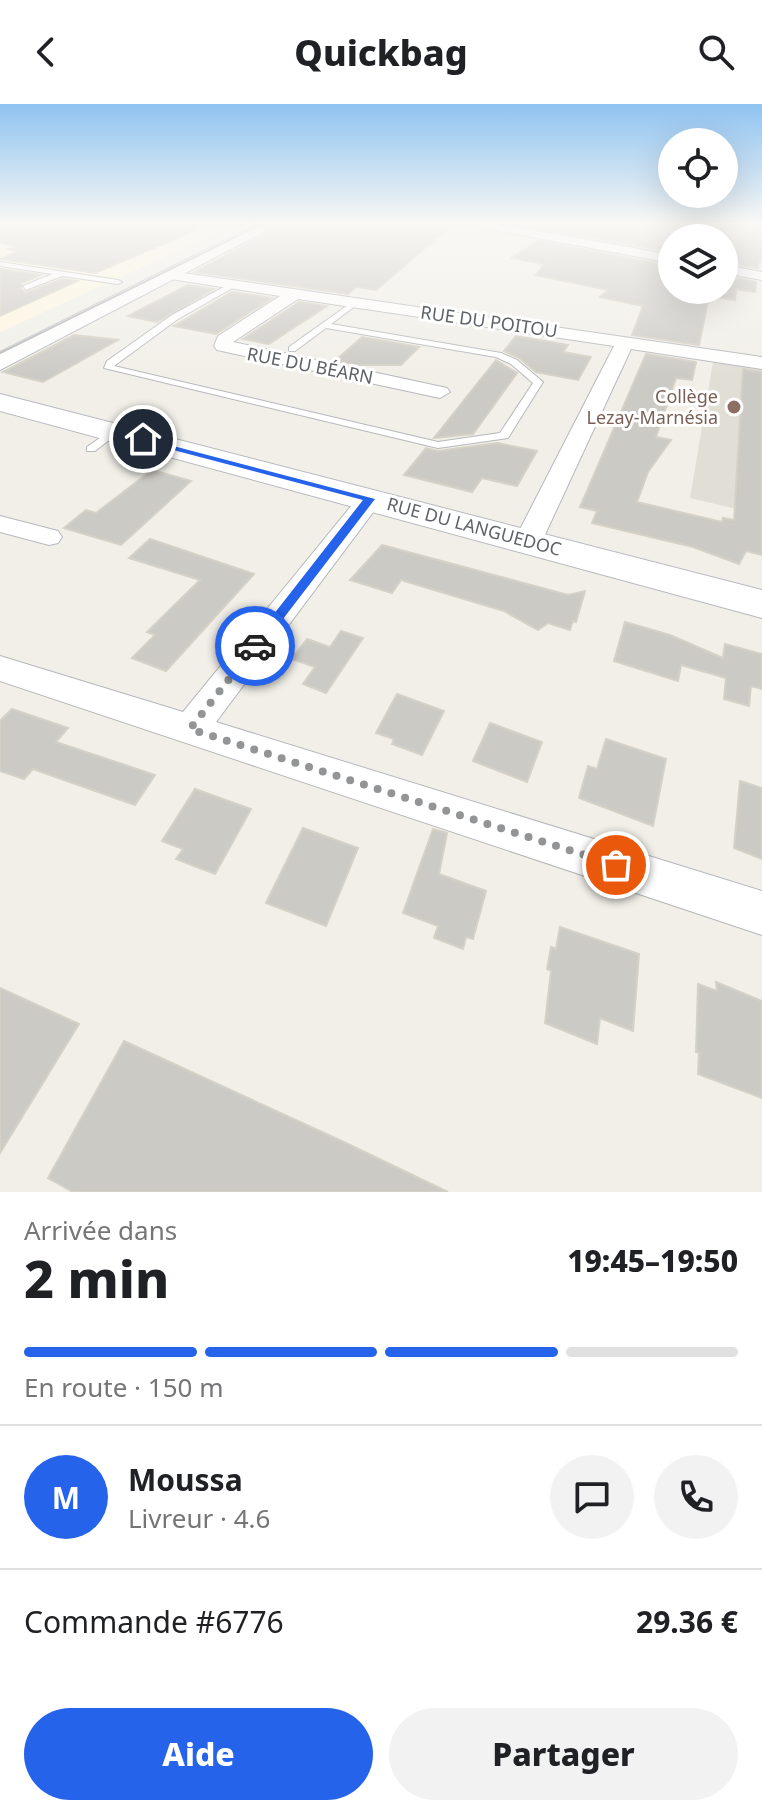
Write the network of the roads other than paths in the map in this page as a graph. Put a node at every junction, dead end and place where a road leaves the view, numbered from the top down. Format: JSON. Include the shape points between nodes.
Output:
{"nodes":[{"id":1,"x":57,"y":275,"type":"edge"},
{"id":2,"x":72,"y":275,"type":"edge"},
{"id":3,"x":133,"y":275,"type":"edge"},
{"id":4,"x":169,"y":275,"type":"joint"},
{"id":5,"x":118,"y":282,"type":"junction"},
{"id":6,"x":233,"y":284,"type":"junction"},
{"id":7,"x":26,"y":288,"type":"dead end"},
{"id":8,"x":296,"y":293,"type":"junction"},
{"id":9,"x":355,"y":302,"type":"junction"},
{"id":10,"x":325,"y":325,"type":"junction"},
{"id":11,"x":0,"y":339,"type":"edge"},
{"id":12,"x":625,"y":343,"type":"junction"},
{"id":13,"x":292,"y":349,"type":"dead end"},
{"id":14,"x":0,"y":362,"type":"edge"},
{"id":15,"x":762,"y":363,"type":"edge"},
{"id":16,"x":440,"y":392,"type":"dead end"},
{"id":17,"x":0,"y":402,"type":"edge"},
{"id":18,"x":370,"y":499,"type":"junction"},
{"id":19,"x":0,"y":524,"type":"edge"},
{"id":20,"x":49,"y":537,"type":"dead end"},
{"id":21,"x":528,"y":541,"type":"junction"},
{"id":22,"x":762,"y":604,"type":"edge"},
{"id":23,"x":0,"y":668,"type":"edge"},
{"id":24,"x":190,"y":729,"type":"junction"},
{"id":25,"x":762,"y":913,"type":"edge"}],
"edges":[{"from":1,"to":7,"type":"lane"},
{"from":2,"to":5,"type":"lane"},
{"from":3,"to":5,"type":"main road"},
{"from":4,"to":6,"type":"street","name":"RUE DU POITOU"},
{"from":4,"to":14,"type":"main road"},
{"from":5,"to":11,"type":"main road"},
{"from":6,"to":8,"type":"street","name":"RUE DU POITOU"},
{"from":6,"to":10,"type":"lane","via":[[175,317],[109,368],[438,445],[504,436],[538,382],[498,355]]},
{"from":8,"to":9,"type":"street","name":"RUE DU POITOU"},
{"from":8,"to":16,"type":"street","name":"RUE DU BÉARN","via":[[224,340],[223,346]]},
{"from":9,"to":10,"type":"lane"},
{"from":9,"to":12,"type":"street","name":"RUE DU POITOU"},
{"from":10,"to":13,"type":"lane"},
{"from":12,"to":15,"type":"street","name":"RUE DU POITOU"},
{"from":12,"to":21,"type":"street"},
{"from":17,"to":18,"type":"main road","name":"RUE DU LANGUEDOC","via":[[102,440]]},
{"from":18,"to":21,"type":"main road","name":"RUE DU LANGUEDOC"},
{"from":18,"to":24,"type":"street"},
{"from":19,"to":20,"type":"street"},
{"from":21,"to":22,"type":"main road","name":"RUE DU LANGUEDOC"},
{"from":23,"to":24,"type":"street"},
{"from":24,"to":25,"type":"street"}]}
